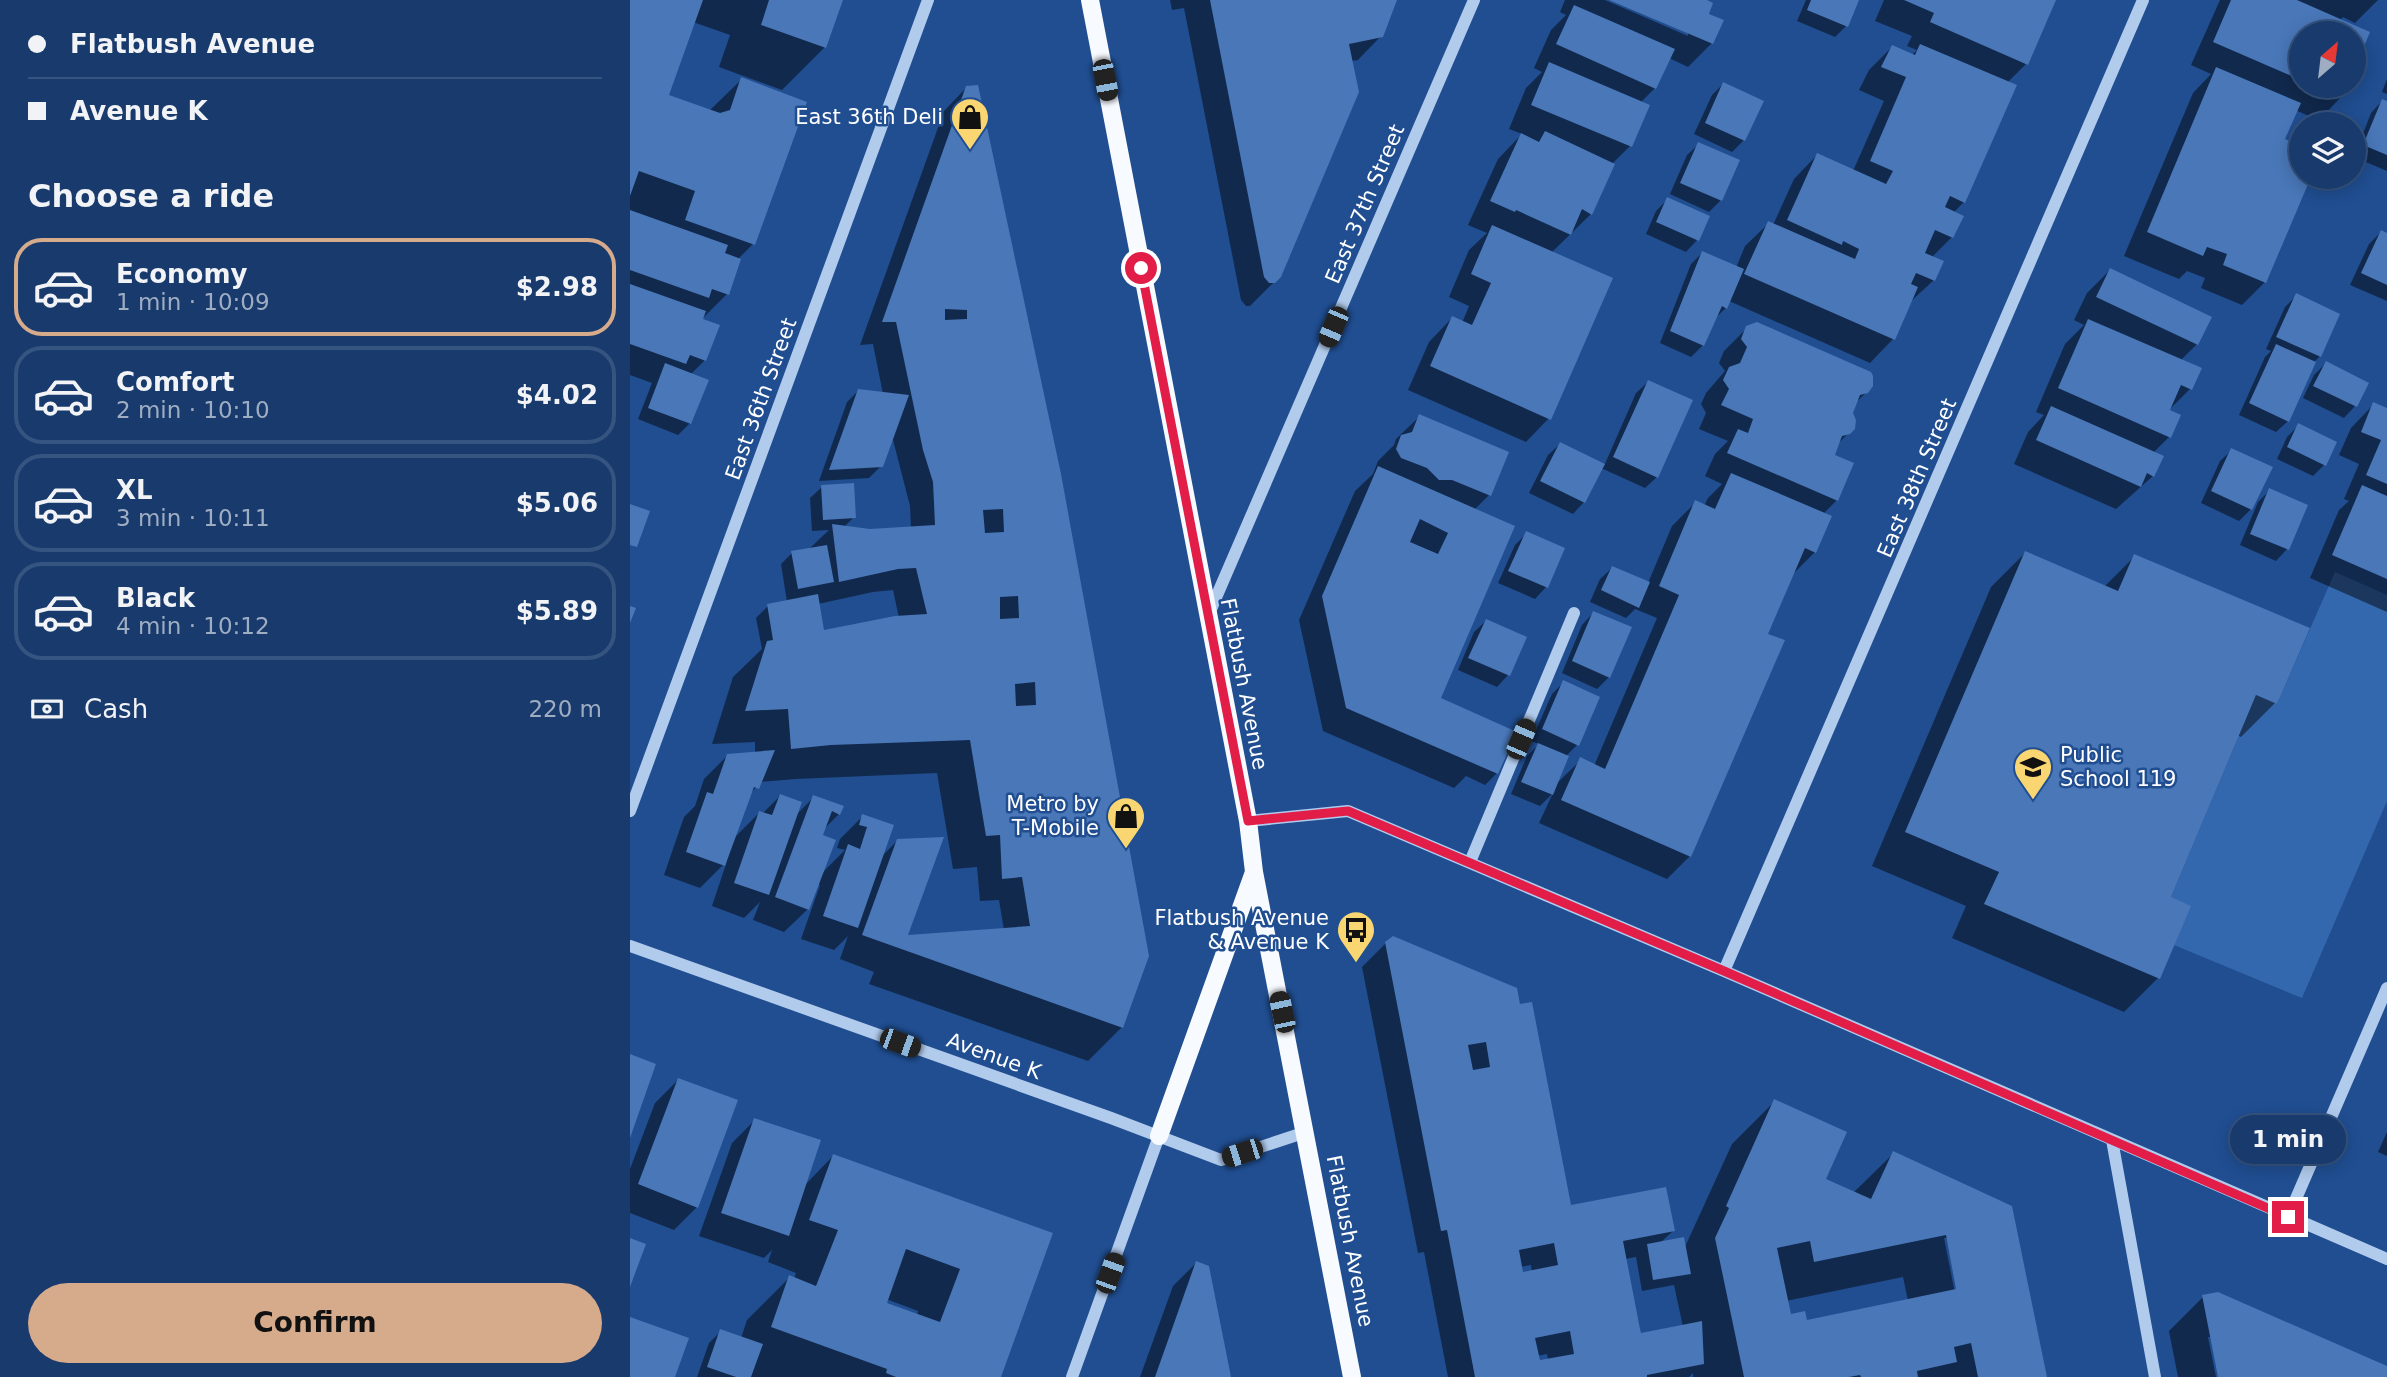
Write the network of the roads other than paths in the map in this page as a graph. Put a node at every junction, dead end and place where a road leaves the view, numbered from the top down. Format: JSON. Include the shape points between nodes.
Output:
{"nodes":[{"id":1,"x":928,"y":0,"type":"edge"},
{"id":2,"x":1090,"y":0,"type":"edge"},
{"id":3,"x":1474,"y":0,"type":"edge"},
{"id":4,"x":2143,"y":0,"type":"edge"},
{"id":5,"x":1574,"y":613,"type":"dead end"},
{"id":6,"x":1208,"y":616,"type":"junction"},
{"id":7,"x":630,"y":811,"type":"edge"},
{"id":8,"x":1248,"y":821,"type":"junction"},
{"id":9,"x":1470,"y":863,"type":"junction"},
{"id":10,"x":1254,"y":872,"type":"junction"},
{"id":11,"x":630,"y":946,"type":"edge"},
{"id":12,"x":1724,"y":971,"type":"junction"},
{"id":13,"x":2387,"y":988,"type":"edge"},
{"id":14,"x":1306,"y":1132,"type":"junction"},
{"id":15,"x":1159,"y":1136,"type":"junction"},
{"id":16,"x":2112,"y":1140,"type":"junction"},
{"id":17,"x":2288,"y":1217,"type":"junction"},
{"id":18,"x":2387,"y":1259,"type":"edge"},
{"id":19,"x":1072,"y":1377,"type":"edge"},
{"id":20,"x":1352,"y":1377,"type":"edge"},
{"id":21,"x":2155,"y":1377,"type":"edge"}],
"edges":[{"from":1,"to":7,"type":"street","name":"East 36th Street"},
{"from":2,"to":6,"type":"main road","name":"Flatbush Avenue"},
{"from":3,"to":6,"type":"street","name":"East 37th Street"},
{"from":4,"to":12,"type":"street","name":"East 38th Street"},
{"from":5,"to":9,"type":"street"},
{"from":6,"to":8,"type":"main road","name":"Flatbush Avenue"},
{"from":8,"to":9,"type":"street","via":[[1348,811]]},
{"from":8,"to":10,"type":"main road","name":"Flatbush Avenue"},
{"from":9,"to":12,"type":"street"},
{"from":10,"to":14,"type":"main road","name":"Flatbush Avenue"},
{"from":10,"to":15,"type":"main road"},
{"from":11,"to":15,"type":"street","name":"Avenue K"},
{"from":12,"to":16,"type":"street"},
{"from":13,"to":17,"type":"street"},
{"from":14,"to":15,"type":"street","name":"Avenue K","via":[[1221,1160]]},
{"from":14,"to":20,"type":"main road","name":"Flatbush Avenue"},
{"from":15,"to":19,"type":"street"},
{"from":16,"to":17,"type":"street"},
{"from":16,"to":21,"type":"street"},
{"from":17,"to":18,"type":"street"}]}
